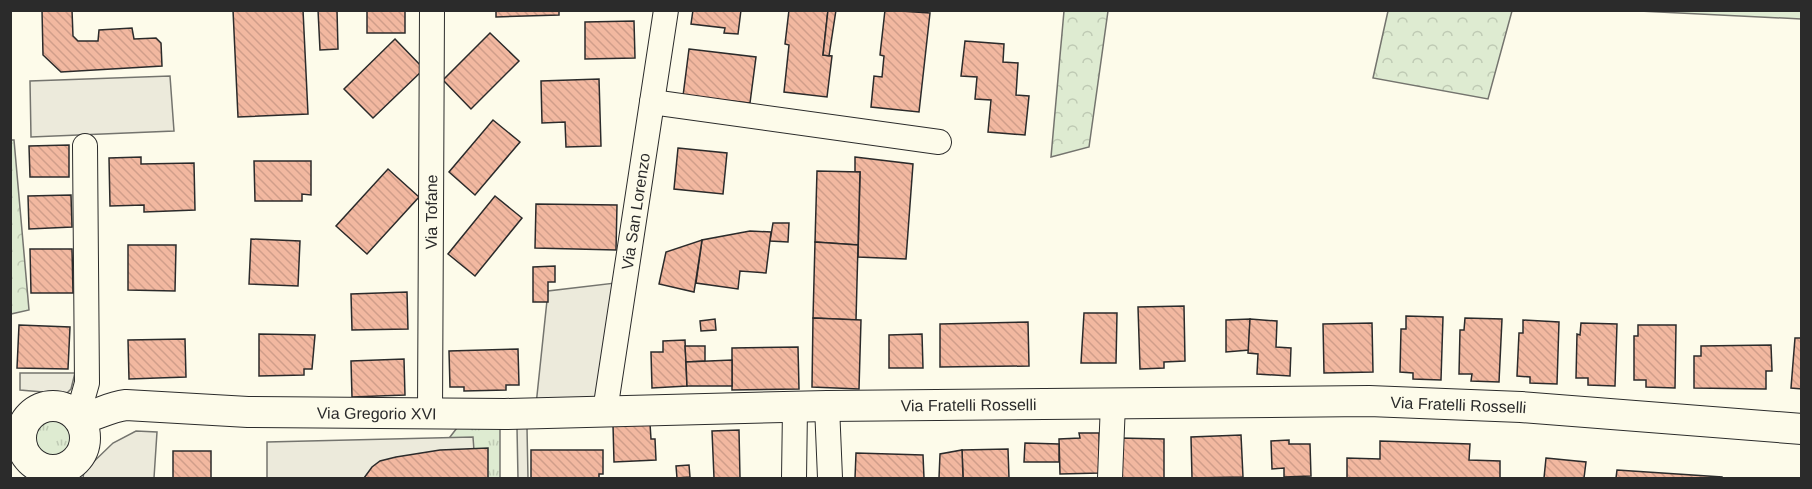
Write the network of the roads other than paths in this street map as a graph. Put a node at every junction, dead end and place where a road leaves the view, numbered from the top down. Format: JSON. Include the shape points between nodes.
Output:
{"nodes":[{"id":1,"x":432,"y":10,"type":"edge"},
{"id":2,"x":666,"y":10,"type":"edge"},
{"id":3,"x":652,"y":102,"type":"junction"},
{"id":4,"x":939,"y":142,"type":"dead end"},
{"id":5,"x":85,"y":146,"type":"dead end"},
{"id":6,"x":86,"y":388,"type":"junction"},
{"id":7,"x":1113,"y":403,"type":"junction"},
{"id":8,"x":137,"y":406,"type":"junction"},
{"id":9,"x":827,"y":406,"type":"junction"},
{"id":10,"x":795,"y":408,"type":"junction"},
{"id":11,"x":605,"y":411,"type":"junction"},
{"id":12,"x":430,"y":413,"type":"junction"},
{"id":13,"x":1802,"y":429,"type":"edge"},
{"id":14,"x":49,"y":437,"type":"edge"},
{"id":15,"x":794,"y":478,"type":"edge"},
{"id":16,"x":830,"y":478,"type":"edge"},
{"id":17,"x":1110,"y":478,"type":"edge"}],
"edges":[{"from":1,"to":12,"type":"street","name":"Via Tofane"},
{"from":2,"to":3,"type":"street","name":"Via San Lorenzo"},
{"from":3,"to":4,"type":"street"},
{"from":3,"to":11,"type":"street","name":"Via San Lorenzo"},
{"from":5,"to":6,"type":"street","name":"Via Gregorio XVI"},
{"from":6,"to":8,"type":"street","name":"Via Gregorio XVI","via":[[97,398]]},
{"from":6,"to":14,"type":"street","name":"Via Gregorio XVI"},
{"from":7,"to":9,"type":"main road","name":"Via Fratelli Rosselli"},
{"from":7,"to":13,"type":"main road","name":"Via Fratelli Rosselli","via":[[1416,403],[1521,407]]},
{"from":7,"to":17,"type":"street"},
{"from":8,"to":12,"type":"main road","name":"Via Gregorio XVI"},
{"from":8,"to":14,"type":"main road","name":"Via Gregorio XVI","via":[[111,407]]},
{"from":9,"to":10,"type":"main road","name":"Via Fratelli Rosselli"},
{"from":9,"to":16,"type":"street"},
{"from":10,"to":11,"type":"main road","name":"Via Fratelli Rosselli"},
{"from":10,"to":15,"type":"street"},
{"from":11,"to":12,"type":"main road","name":"Via Gregorio XVI"}]}
